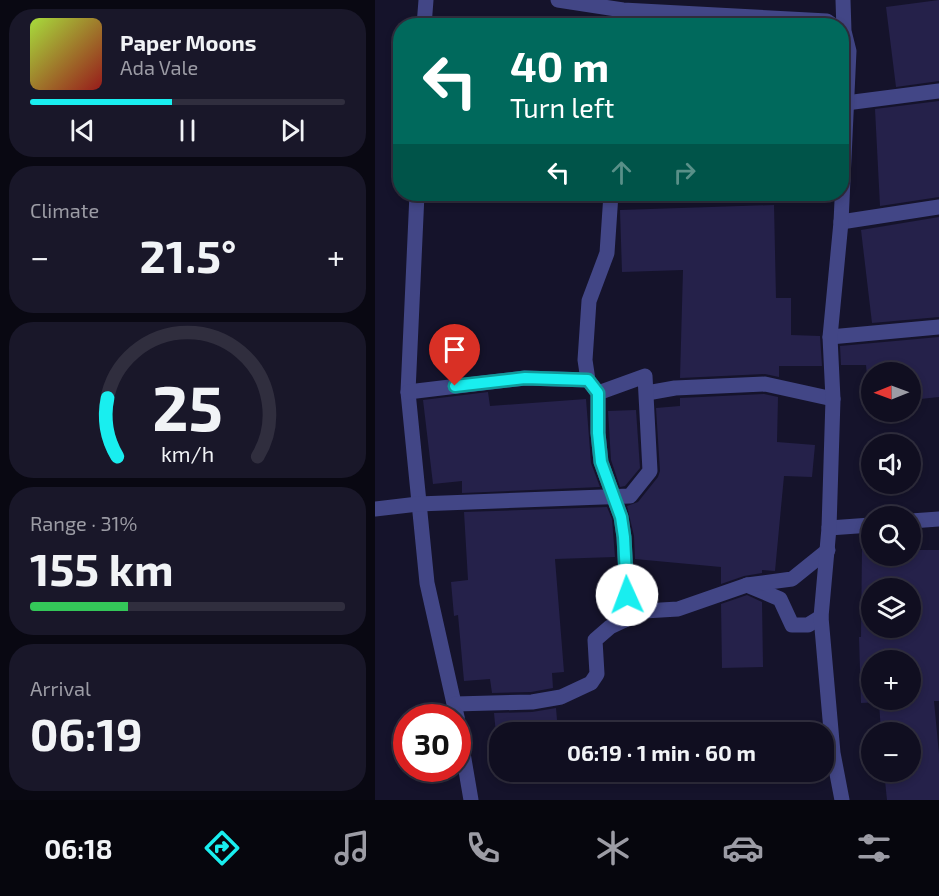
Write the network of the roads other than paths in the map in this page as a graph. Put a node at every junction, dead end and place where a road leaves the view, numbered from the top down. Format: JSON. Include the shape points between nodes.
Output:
{"nodes":[{"id":1,"x":426,"y":0,"type":"edge"},
{"id":2,"x":558,"y":0,"type":"edge"},
{"id":3,"x":844,"y":0,"type":"edge"},
{"id":4,"x":621,"y":12,"type":"edge"},
{"id":5,"x":425,"y":18,"type":"edge"},
{"id":6,"x":758,"y":18,"type":"edge"},
{"id":7,"x":842,"y":18,"type":"edge"},
{"id":8,"x":939,"y":91,"type":"edge"},
{"id":9,"x":849,"y":103,"type":"edge"},
{"id":10,"x":417,"y":201,"type":"edge"},
{"id":11,"x":611,"y":201,"type":"edge"},
{"id":12,"x":842,"y":201,"type":"edge"},
{"id":13,"x":939,"y":207,"type":"edge"},
{"id":14,"x":841,"y":222,"type":"junction"},
{"id":15,"x":939,"y":327,"type":"edge"},
{"id":16,"x":830,"y":337,"type":"junction"},
{"id":17,"x":588,"y":380,"type":"junction"},
{"id":18,"x":408,"y":392,"type":"junction"},
{"id":19,"x":598,"y":393,"type":"junction"},
{"id":20,"x":647,"y":393,"type":"junction"},
{"id":21,"x":833,"y":399,"type":"junction"},
{"id":22,"x":613,"y":496,"type":"junction"},
{"id":23,"x":418,"y":504,"type":"junction"},
{"id":24,"x":375,"y":509,"type":"edge"},
{"id":25,"x":939,"y":519,"type":"edge"},
{"id":26,"x":921,"y":520,"type":"edge"},
{"id":27,"x":861,"y":526,"type":"edge"},
{"id":28,"x":829,"y":528,"type":"junction"},
{"id":29,"x":828,"y":550,"type":"junction"},
{"id":30,"x":747,"y":585,"type":"junction"},
{"id":31,"x":821,"y":617,"type":"junction"},
{"id":32,"x":624,"y":620,"type":"junction"},
{"id":33,"x":455,"y":704,"type":"edge"},
{"id":34,"x":471,"y":711,"type":"edge"},
{"id":35,"x":468,"y":782,"type":"edge"},
{"id":36,"x":471,"y":800,"type":"edge"},
{"id":37,"x":842,"y":800,"type":"edge"}],
"edges":[{"from":1,"to":5,"type":"street"},
{"from":2,"to":4,"type":"street"},
{"from":3,"to":7,"type":"street"},
{"from":4,"to":6,"type":"street"},
{"from":8,"to":9,"type":"street"},
{"from":10,"to":18,"type":"street"},
{"from":11,"to":17,"type":"street","via":[[607,253],[589,301],[585,360]]},
{"from":12,"to":14,"type":"street"},
{"from":13,"to":14,"type":"street"},
{"from":14,"to":16,"type":"street"},
{"from":15,"to":16,"type":"street"},
{"from":16,"to":21,"type":"street"},
{"from":17,"to":18,"type":"street","via":[[525,378]]},
{"from":17,"to":19,"type":"street"},
{"from":18,"to":23,"type":"street"},
{"from":19,"to":20,"type":"street","via":[[645,376]]},
{"from":19,"to":22,"type":"street","via":[[601,462]]},
{"from":20,"to":21,"type":"street","via":[[765,384]]},
{"from":20,"to":22,"type":"street","via":[[650,471],[630,496]]},
{"from":21,"to":28,"type":"street"},
{"from":22,"to":23,"type":"street"},
{"from":22,"to":32,"type":"street","via":[[624,537]]},
{"from":23,"to":24,"type":"street"},
{"from":23,"to":33,"type":"street","via":[[427,583]]},
{"from":25,"to":26,"type":"street"},
{"from":27,"to":28,"type":"street"},
{"from":28,"to":29,"type":"street"},
{"from":29,"to":30,"type":"street","via":[[792,579]]},
{"from":29,"to":31,"type":"street"},
{"from":30,"to":31,"type":"street","via":[[780,599],[792,625],[808,624]]},
{"from":30,"to":32,"type":"street","via":[[678,609],[644,611]]},
{"from":31,"to":37,"type":"street","via":[[833,753]]},
{"from":32,"to":34,"type":"street","via":[[595,640],[597,674],[591,683],[561,697]]},
{"from":35,"to":36,"type":"street"}]}
